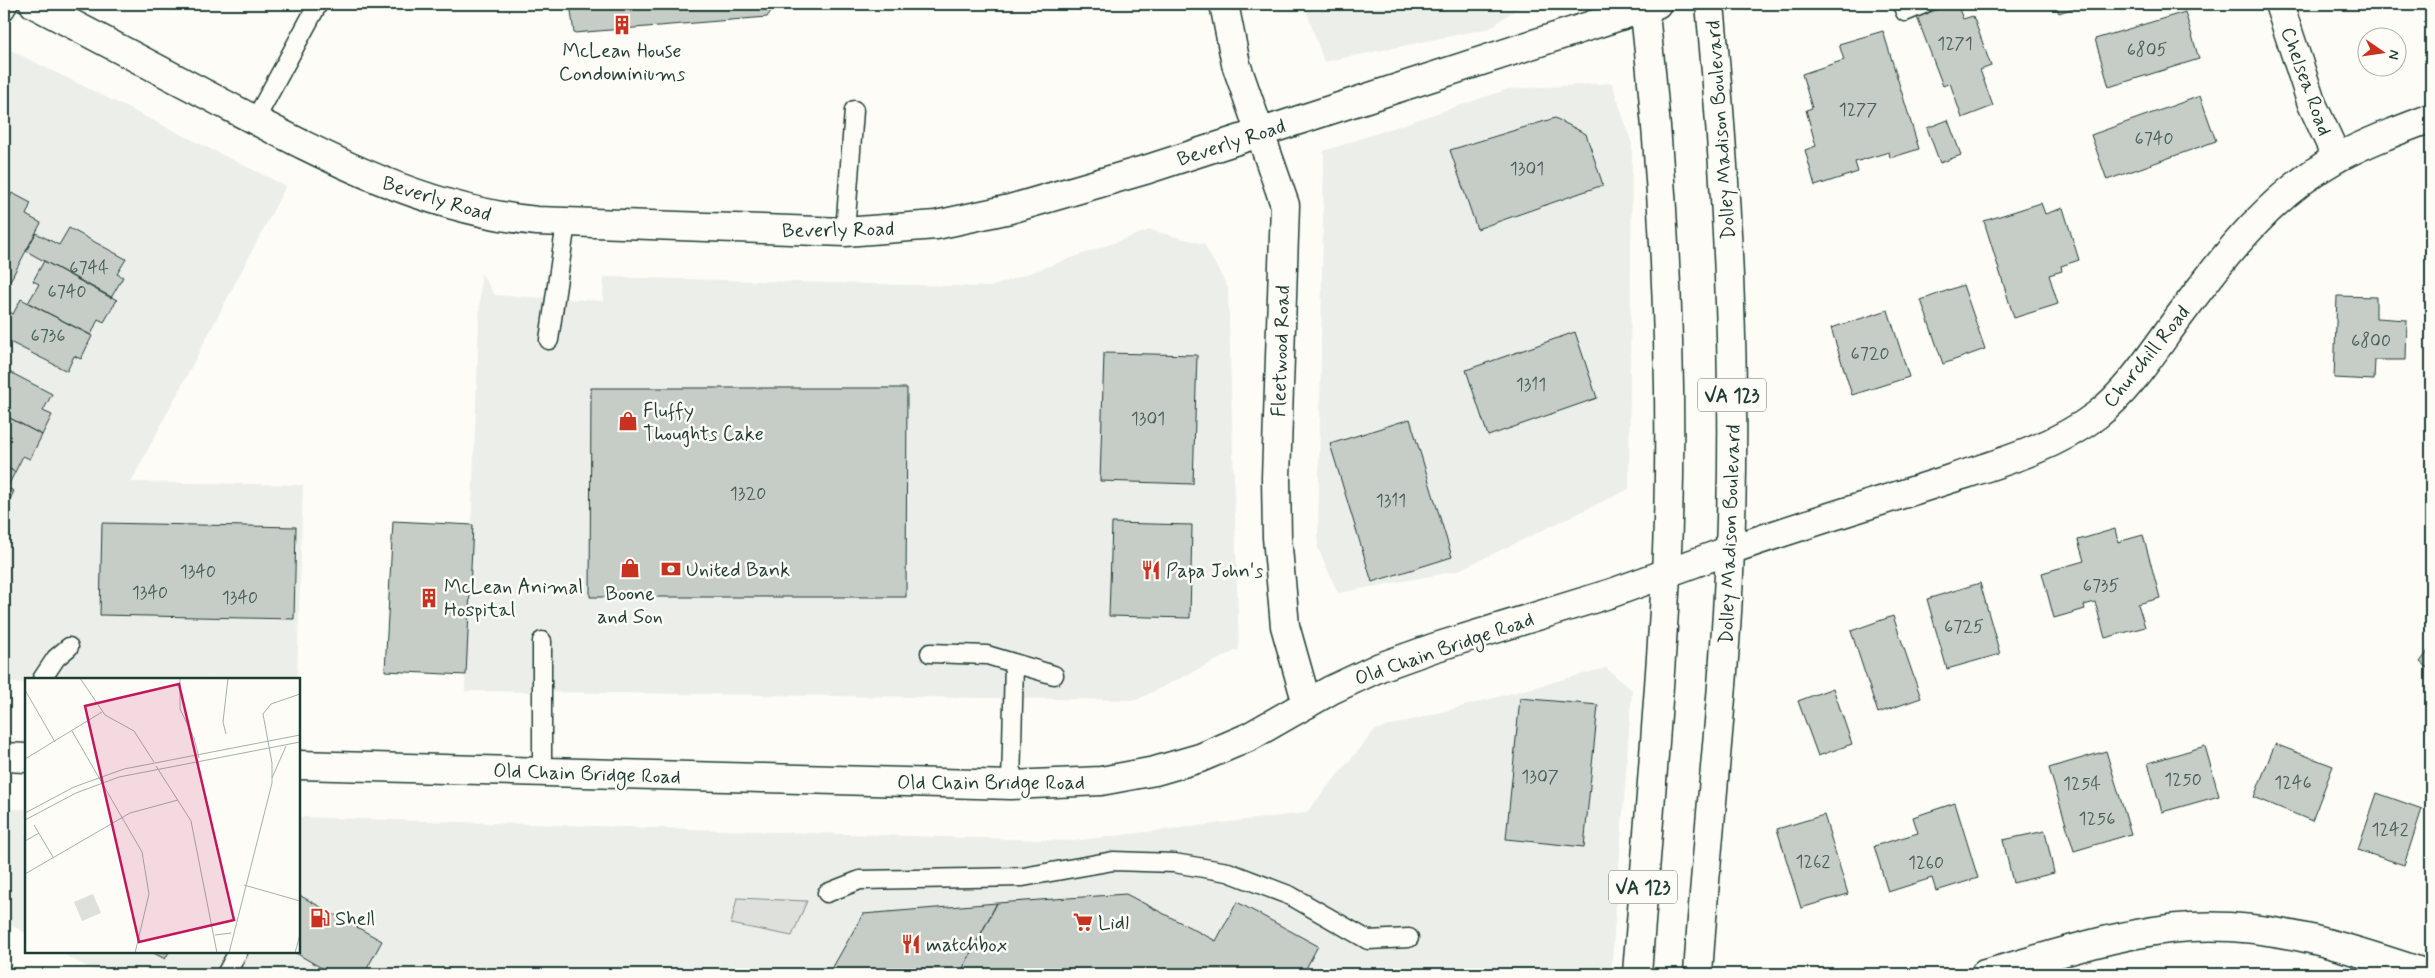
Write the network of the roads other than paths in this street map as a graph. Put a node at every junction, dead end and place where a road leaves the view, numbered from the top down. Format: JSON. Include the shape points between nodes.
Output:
{"nodes":[{"id":1,"x":9,"y":4,"type":"edge"},
{"id":2,"x":34,"y":4,"type":"edge"},
{"id":3,"x":318,"y":4,"type":"edge"},
{"id":4,"x":1224,"y":4,"type":"edge"},
{"id":5,"x":1710,"y":4,"type":"edge"},
{"id":6,"x":1902,"y":4,"type":"edge"},
{"id":7,"x":1924,"y":4,"type":"edge"},
{"id":8,"x":2278,"y":4,"type":"edge"},
{"id":9,"x":1648,"y":5,"type":"edge"},
{"id":10,"x":4,"y":12,"type":"edge"},
{"id":11,"x":854,"y":110,"type":"dead end"},
{"id":12,"x":2431,"y":118,"type":"edge"},
{"id":13,"x":255,"y":120,"type":"junction"},
{"id":14,"x":1260,"y":133,"type":"junction"},
{"id":15,"x":2337,"y":158,"type":"junction"},
{"id":16,"x":566,"y":222,"type":"junction"},
{"id":17,"x":845,"y":232,"type":"junction"},
{"id":18,"x":549,"y":340,"type":"dead end"},
{"id":19,"x":1730,"y":550,"type":"junction"},
{"id":20,"x":1666,"y":574,"type":"junction"},
{"id":21,"x":542,"y":641,"type":"dead end"},
{"id":22,"x":69,"y":647,"type":"dead end"},
{"id":23,"x":930,"y":653,"type":"dead end"},
{"id":24,"x":1014,"y":663,"type":"junction"},
{"id":25,"x":1054,"y":675,"type":"dead end"},
{"id":26,"x":43,"y":678,"type":"edge"},
{"id":27,"x":1307,"y":704,"type":"junction"},
{"id":28,"x":300,"y":765,"type":"edge"},
{"id":29,"x":542,"y":772,"type":"junction"},
{"id":30,"x":1011,"y":786,"type":"junction"},
{"id":31,"x":826,"y":893,"type":"dead end"},
{"id":32,"x":1409,"y":938,"type":"dead end"},
{"id":33,"x":237,"y":953,"type":"edge"},
{"id":34,"x":226,"y":974,"type":"edge"},
{"id":35,"x":1637,"y":974,"type":"edge"},
{"id":36,"x":1698,"y":974,"type":"edge"},
{"id":37,"x":1985,"y":974,"type":"edge"},
{"id":38,"x":2427,"y":974,"type":"edge"}],
"edges":[{"from":1,"to":10,"type":"lane"},
{"from":2,"to":13,"type":"street","name":"Beverly Road"},
{"from":3,"to":13,"type":"lane"},
{"from":4,"to":14,"type":"street","name":"Fleetwood Road","via":[[1236,64]]},
{"from":5,"to":19,"type":"street","name":"Dolley Madison Boulevard","number":"VA 123","via":[[1729,250]]},
{"from":6,"to":7,"type":"lane","via":[[1905,12]]},
{"from":8,"to":15,"type":"street","name":"Chelsea Road","via":[[2309,96]]},
{"from":9,"to":14,"type":"street","name":"Beverly Road"},
{"from":9,"to":20,"type":"street","number":"VA 123","via":[[1660,179],[1667,360]]},
{"from":11,"to":17,"type":"lane"},
{"from":12,"to":15,"type":"street","name":"Churchill Road"},
{"from":13,"to":16,"type":"street","name":"Beverly Road","via":[[370,177],[425,198],[510,218]]},
{"from":14,"to":17,"type":"street","name":"Beverly Road","via":[[1010,209],[936,225]]},
{"from":14,"to":27,"type":"street","name":"Fleetwood Road","via":[[1285,205],[1277,537],[1285,626]]},
{"from":15,"to":19,"type":"street","name":"Churchill Road","via":[[2286,193],[2243,236],[2132,378],[2099,414],[2081,426],[2010,459]]},
{"from":16,"to":17,"type":"street","name":"Beverly Road"},
{"from":16,"to":18,"type":"lane"},
{"from":19,"to":20,"type":"street","name":"Old Chain Bridge Road"},
{"from":19,"to":36,"type":"street","name":"Dolley Madison Boulevard","number":"VA 123","via":[[1726,642]]},
{"from":20,"to":27,"type":"street","name":"Old Chain Bridge Road","via":[[1407,657],[1354,678]]},
{"from":20,"to":35,"type":"street","number":"VA 123"},
{"from":21,"to":29,"type":"lane"},
{"from":22,"to":26,"type":"lane","via":[[56,658]]},
{"from":23,"to":24,"type":"lane","via":[[987,655]]},
{"from":24,"to":25,"type":"lane"},
{"from":24,"to":30,"type":"lane"},
{"from":27,"to":30,"type":"street","name":"Old Chain Bridge Road","via":[[1225,749],[1155,771],[1072,784]]},
{"from":28,"to":29,"type":"street","name":"Old Chain Bridge Road"},
{"from":29,"to":30,"type":"street","name":"Old Chain Bridge Road"},
{"from":31,"to":32,"type":"lane","via":[[860,880],[1023,877],[1113,861],[1174,863],[1228,872],[1291,896],[1368,940]]},
{"from":33,"to":34,"type":"lane"},
{"from":37,"to":38,"type":"street","via":[[2134,935],[2192,927],[2253,928],[2300,936],[2359,951]]}]}
